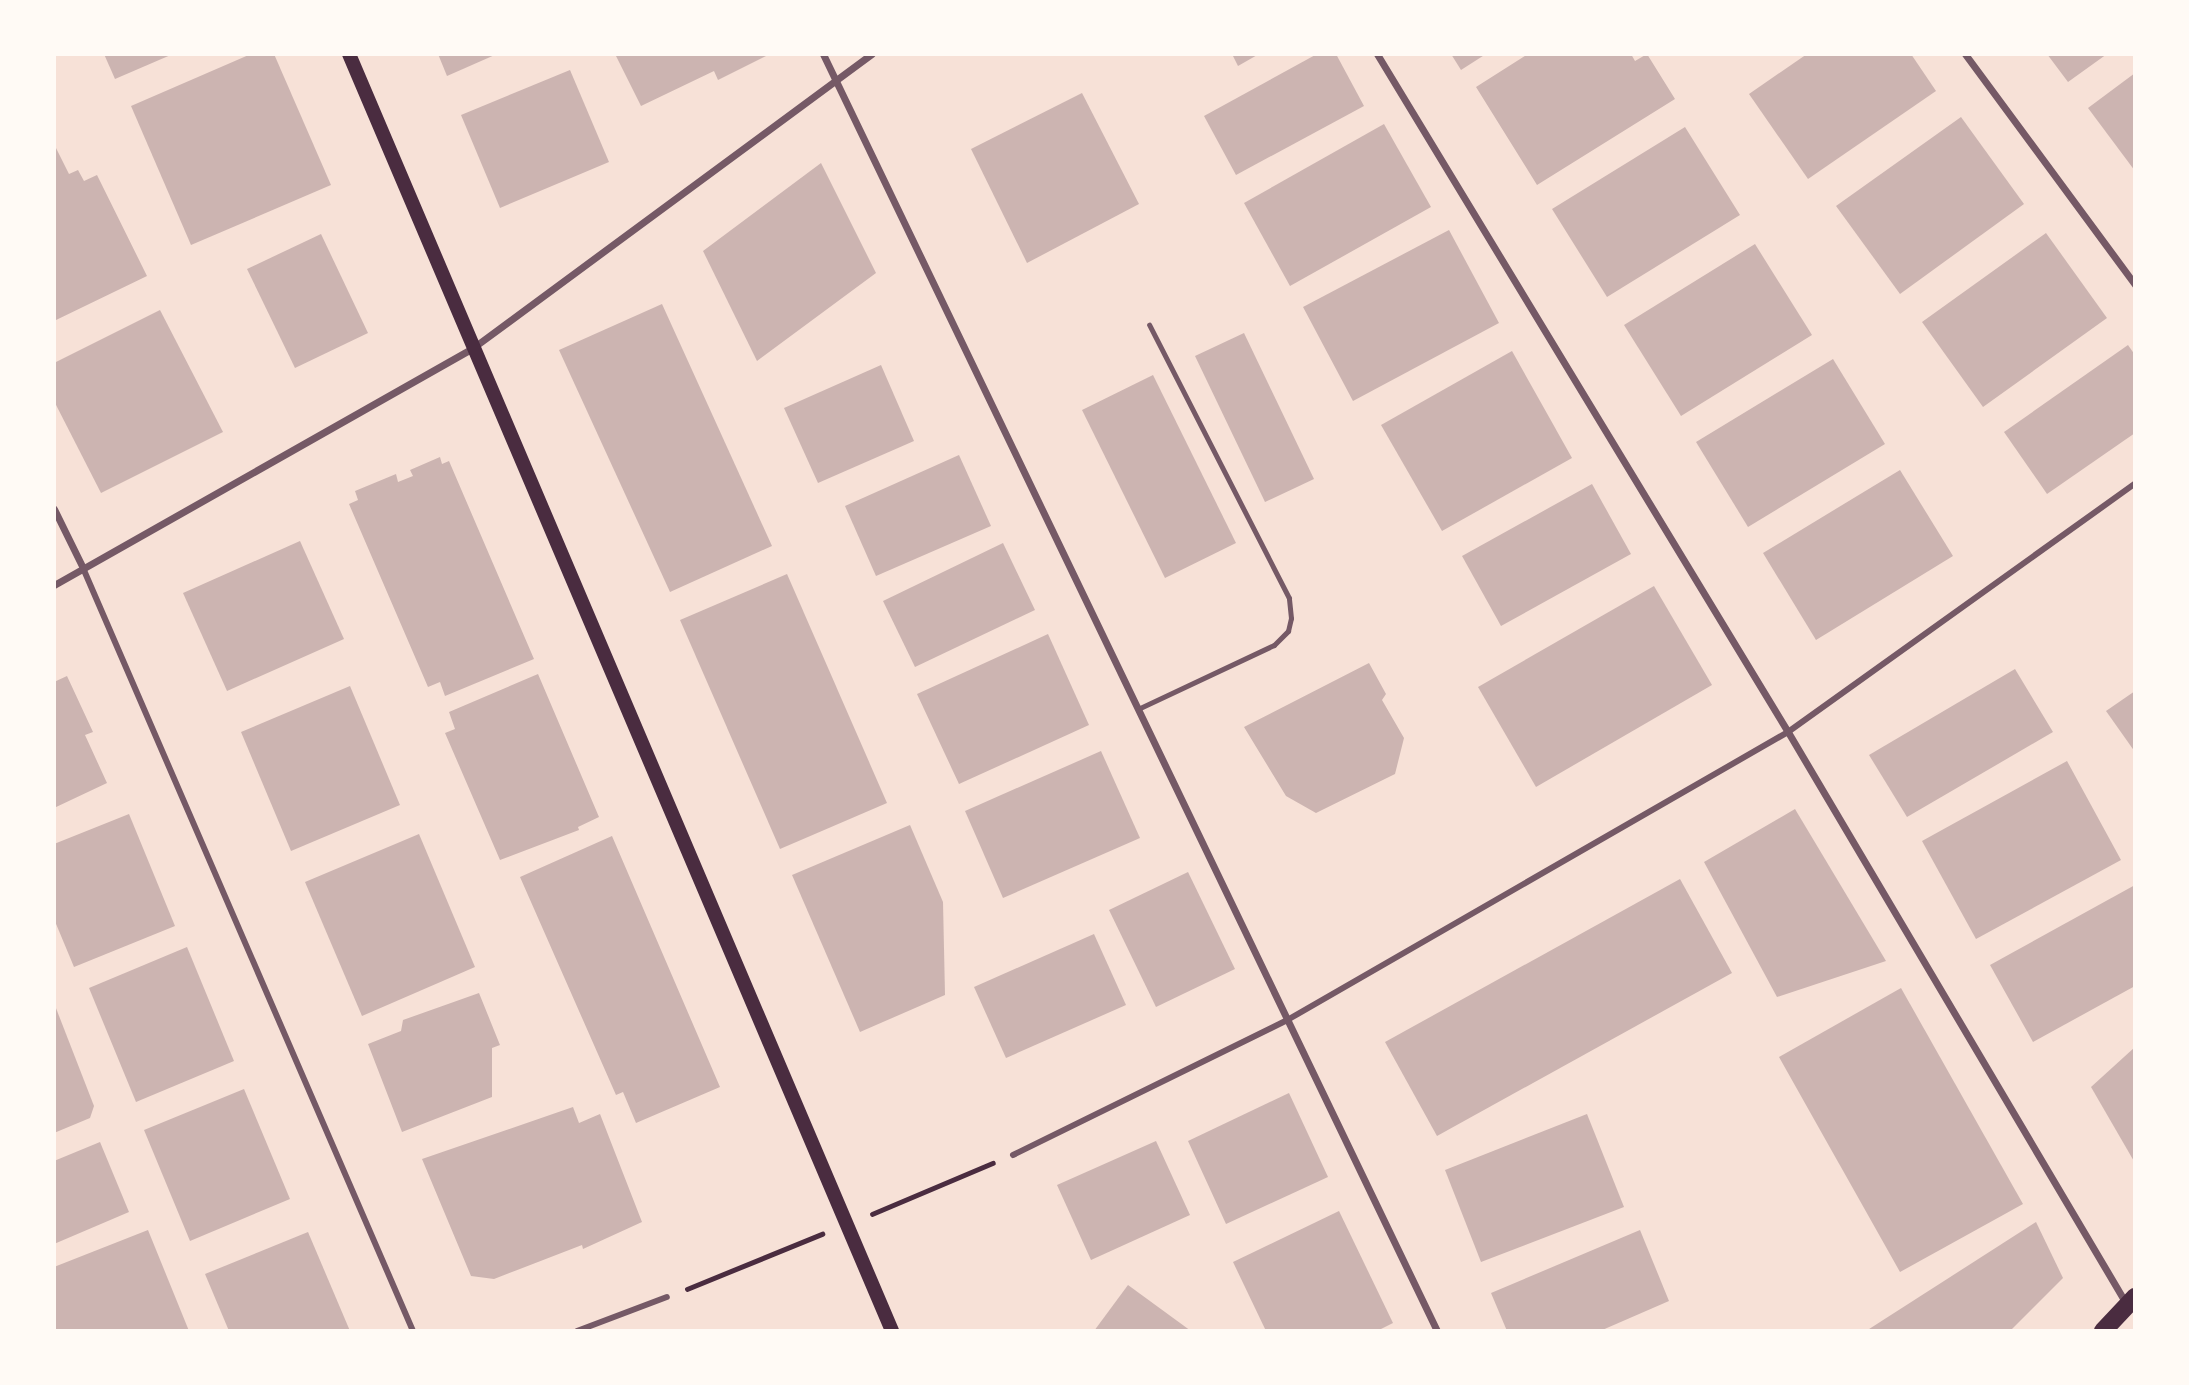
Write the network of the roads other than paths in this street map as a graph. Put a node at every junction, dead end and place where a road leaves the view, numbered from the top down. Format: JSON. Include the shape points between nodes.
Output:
{"nodes":[{"id":1,"x":348,"y":54,"type":"edge"},
{"id":2,"x":823,"y":54,"type":"edge"},
{"id":3,"x":872,"y":54,"type":"edge"},
{"id":4,"x":1377,"y":54,"type":"edge"},
{"id":5,"x":1965,"y":54,"type":"edge"},
{"id":6,"x":838,"y":83,"type":"junction"},
{"id":7,"x":2135,"y":285,"type":"edge"},
{"id":8,"x":1149,"y":325,"type":"dead end"},
{"id":9,"x":474,"y":347,"type":"junction"},
{"id":10,"x":2135,"y":484,"type":"edge"},
{"id":11,"x":54,"y":509,"type":"edge"},
{"id":12,"x":83,"y":568,"type":"junction"},
{"id":13,"x":54,"y":585,"type":"edge"},
{"id":14,"x":1140,"y":708,"type":"junction"},
{"id":15,"x":1788,"y":732,"type":"junction"},
{"id":16,"x":1289,"y":1019,"type":"junction"},
{"id":17,"x":1013,"y":1155,"type":"road end"},
{"id":18,"x":667,"y":1297,"type":"road end"},
{"id":19,"x":2131,"y":1301,"type":"edge"},
{"id":20,"x":413,"y":1331,"type":"edge"},
{"id":21,"x":577,"y":1331,"type":"edge"},
{"id":22,"x":892,"y":1331,"type":"edge"},
{"id":23,"x":1437,"y":1331,"type":"edge"},
{"id":24,"x":2103,"y":1331,"type":"edge"}],
"edges":[{"from":1,"to":9,"type":"main road"},
{"from":2,"to":6,"type":"street"},
{"from":3,"to":6,"type":"street"},
{"from":4,"to":15,"type":"street"},
{"from":5,"to":7,"type":"street"},
{"from":6,"to":9,"type":"street"},
{"from":6,"to":14,"type":"street"},
{"from":8,"to":14,"type":"lane","via":[[1289,598],[1292,618],[1288,631],[1274,645]]},
{"from":9,"to":12,"type":"street"},
{"from":9,"to":22,"type":"main road"},
{"from":10,"to":15,"type":"street"},
{"from":11,"to":12,"type":"street"},
{"from":12,"to":13,"type":"street"},
{"from":12,"to":20,"type":"street"},
{"from":14,"to":16,"type":"street"},
{"from":15,"to":16,"type":"street"},
{"from":15,"to":19,"type":"street"},
{"from":16,"to":17,"type":"street"},
{"from":16,"to":23,"type":"street"},
{"from":18,"to":21,"type":"street"},
{"from":19,"to":24,"type":"main road"}]}
